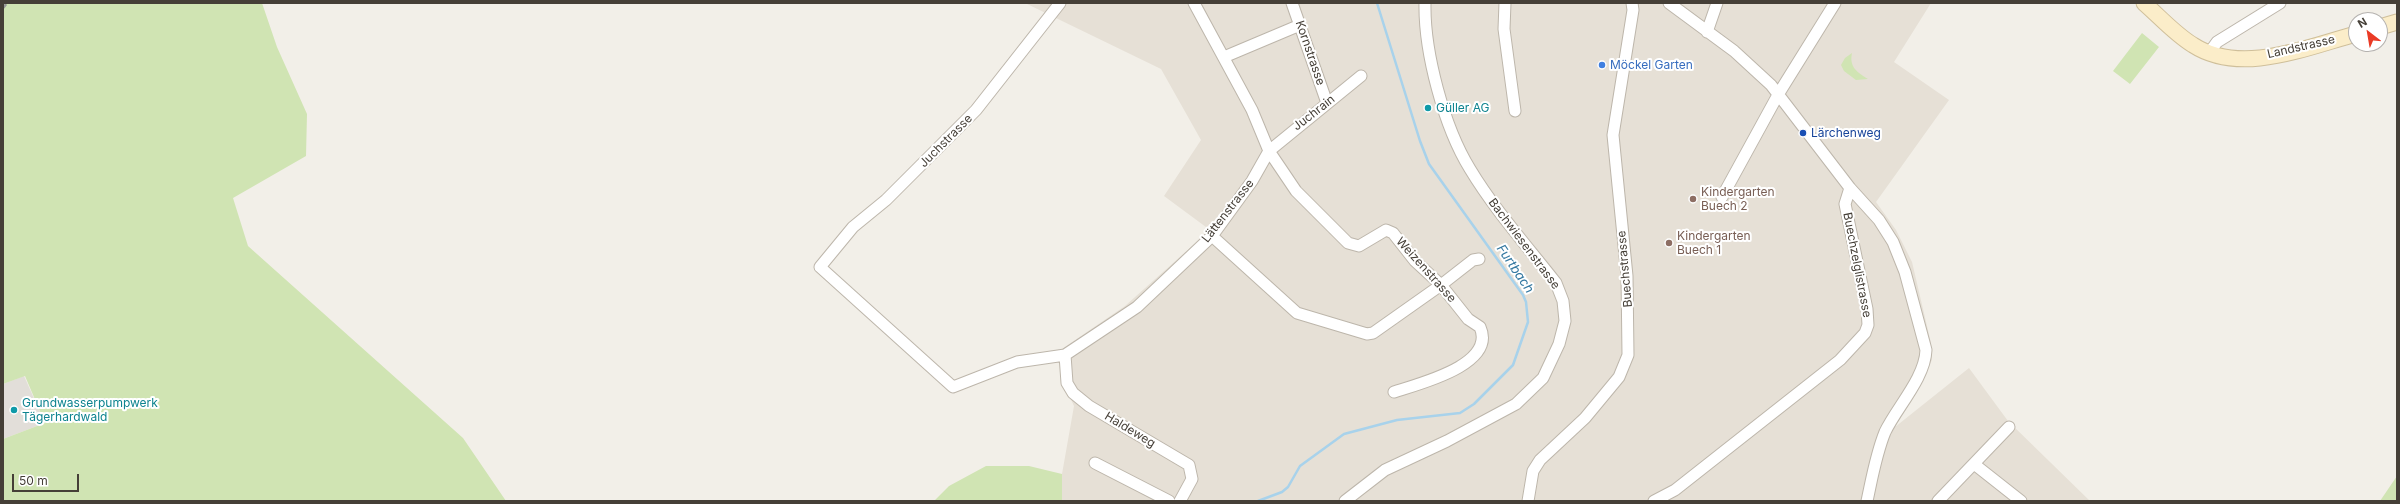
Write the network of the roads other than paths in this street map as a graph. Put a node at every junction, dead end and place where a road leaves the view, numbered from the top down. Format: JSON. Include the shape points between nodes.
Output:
{"nodes":[{"id":1,"x":1060,"y":3,"type":"edge"},
{"id":2,"x":1194,"y":3,"type":"edge"},
{"id":3,"x":1292,"y":3,"type":"edge"},
{"id":4,"x":1425,"y":3,"type":"edge"},
{"id":5,"x":1505,"y":3,"type":"edge"},
{"id":6,"x":1632,"y":3,"type":"edge"},
{"id":7,"x":1669,"y":3,"type":"edge"},
{"id":8,"x":1717,"y":3,"type":"edge"},
{"id":9,"x":1835,"y":3,"type":"edge"},
{"id":10,"x":2144,"y":3,"type":"edge"},
{"id":11,"x":2280,"y":3,"type":"edge"},
{"id":12,"x":1300,"y":25,"type":"junction"},
{"id":13,"x":1707,"y":32,"type":"junction"},
{"id":14,"x":2348,"y":36,"type":"edge"},
{"id":15,"x":2209,"y":53,"type":"junction"},
{"id":16,"x":1224,"y":57,"type":"junction"},
{"id":17,"x":1361,"y":76,"type":"dead end"},
{"id":18,"x":1779,"y":93,"type":"junction"},
{"id":19,"x":1327,"y":103,"type":"junction"},
{"id":20,"x":1515,"y":111,"type":"dead end"},
{"id":21,"x":1269,"y":151,"type":"junction"},
{"id":22,"x":1850,"y":188,"type":"junction"},
{"id":23,"x":1722,"y":197,"type":"dead end"},
{"id":24,"x":1212,"y":236,"type":"junction"},
{"id":25,"x":1479,"y":259,"type":"dead end"},
{"id":26,"x":820,"y":268,"type":"joint"},
{"id":27,"x":1441,"y":285,"type":"junction"},
{"id":28,"x":1065,"y":355,"type":"junction"},
{"id":29,"x":1394,"y":392,"type":"dead end"},
{"id":30,"x":2009,"y":427,"type":"dead end"},
{"id":31,"x":1095,"y":463,"type":"dead end"},
{"id":32,"x":1974,"y":464,"type":"junction"},
{"id":33,"x":1169,"y":501,"type":"edge"},
{"id":34,"x":1180,"y":501,"type":"edge"},
{"id":35,"x":1345,"y":501,"type":"edge"},
{"id":36,"x":1528,"y":501,"type":"edge"},
{"id":37,"x":1654,"y":501,"type":"edge"},
{"id":38,"x":1867,"y":501,"type":"edge"},
{"id":39,"x":1938,"y":501,"type":"edge"},
{"id":40,"x":2021,"y":501,"type":"edge"}],
"edges":[{"from":1,"to":26,"type":"street","name":"Juchstrasse","via":[[976,110],[886,200],[853,227]]},
{"from":2,"to":16,"type":"street"},
{"from":3,"to":12,"type":"street","name":"Kornstrasse"},
{"from":4,"to":35,"type":"street","name":"Bachwiesenstrasse","via":[[1427,43],[1454,139],[1484,191],[1556,283],[1563,301],[1565,321],[1559,344],[1543,378],[1516,404],[1385,470]]},
{"from":5,"to":20,"type":"street","via":[[1504,29]]},
{"from":6,"to":36,"type":"street","name":"Buechstrasse","via":[[1613,135],[1627,276],[1628,355],[1619,377],[1585,418],[1540,460],[1534,470]]},
{"from":7,"to":13,"type":"street"},
{"from":8,"to":13,"type":"street"},
{"from":9,"to":18,"type":"street"},
{"from":10,"to":15,"type":"main road","name":"Landstrasse","via":[[2184,40]]},
{"from":11,"to":15,"type":"street","via":[[2217,42]]},
{"from":12,"to":16,"type":"street"},
{"from":12,"to":19,"type":"street","name":"Kornstrasse"},
{"from":13,"to":18,"type":"street","via":[[1734,52]]},
{"from":14,"to":15,"type":"main road","name":"Landstrasse","via":[[2286,54],[2236,58]]},
{"from":16,"to":21,"type":"street","via":[[1252,110]]},
{"from":17,"to":19,"type":"street","name":"Juchrain"},
{"from":18,"to":22,"type":"street"},
{"from":18,"to":23,"type":"street"},
{"from":19,"to":21,"type":"street","name":"Juchrain"},
{"from":21,"to":24,"type":"street","name":"Lättenstrasse","via":[[1252,181]]},
{"from":21,"to":27,"type":"street","name":"Weizenstrasse","via":[[1296,191],[1348,243],[1359,246],[1386,230],[1393,233],[1415,261]]},
{"from":22,"to":37,"type":"street","name":"Buechzelglistrasse","via":[[1845,204],[1867,309],[1868,324],[1865,333],[1840,360],[1675,490]]},
{"from":22,"to":38,"type":"street","via":[[1879,220],[1892,242],[1905,272],[1926,350],[1924,366],[1892,419],[1880,446]]},
{"from":24,"to":27,"type":"street","via":[[1297,313],[1367,334],[1373,333]]},
{"from":24,"to":28,"type":"street","name":"Lättenstrasse","via":[[1137,307]]},
{"from":25,"to":27,"type":"street","via":[[1473,260]]},
{"from":26,"to":28,"type":"street","name":"Lättenstrasse","via":[[953,387],[1004,365]]},
{"from":27,"to":29,"type":"street","name":"Weizenstrasse","via":[[1468,319],[1480,327],[1482,337],[1478,350],[1460,368]]},
{"from":28,"to":34,"type":"street","name":"Haldeweg","via":[[1068,383],[1073,393],[1090,406],[1189,465],[1192,479]]},
{"from":30,"to":32,"type":"street"},
{"from":31,"to":33,"type":"street"},
{"from":32,"to":39,"type":"street"},
{"from":32,"to":40,"type":"street"}]}
